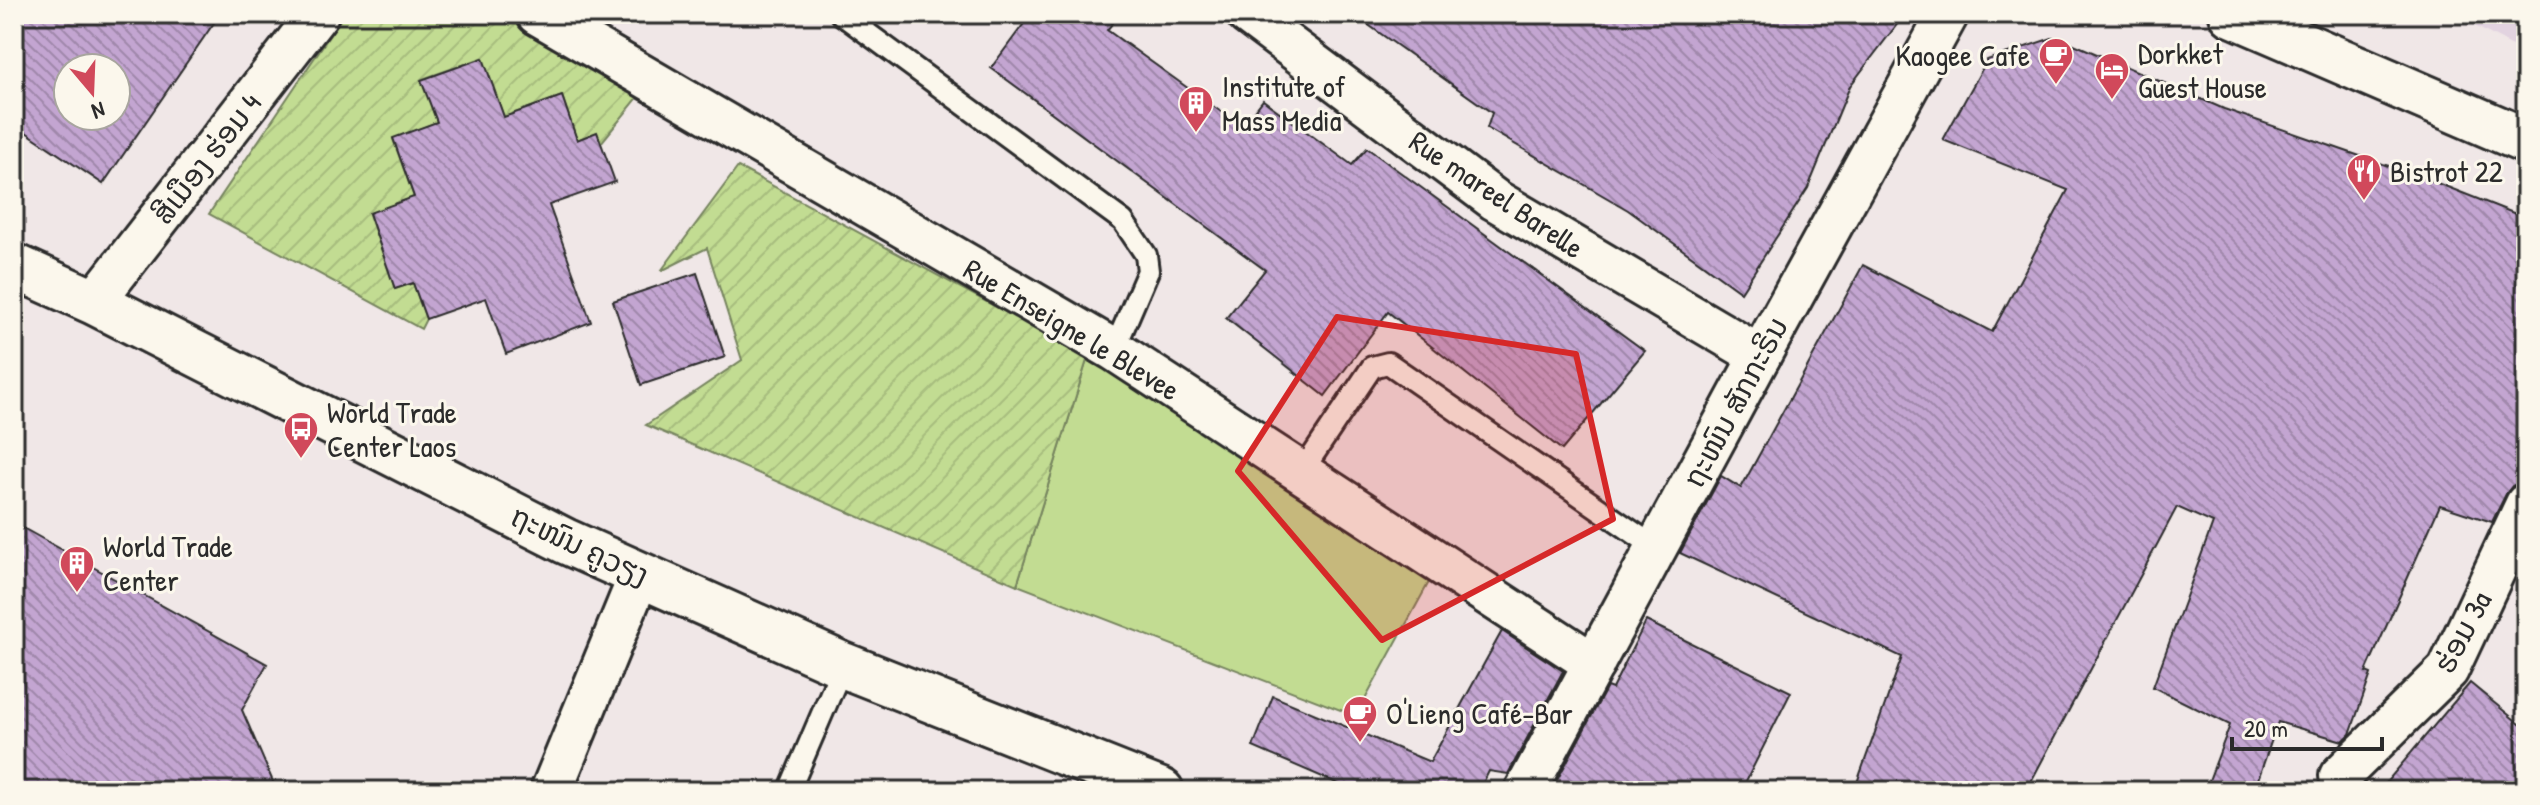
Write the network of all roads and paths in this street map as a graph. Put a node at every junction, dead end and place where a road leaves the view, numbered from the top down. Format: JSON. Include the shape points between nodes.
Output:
{"nodes":[{"id":1,"x":318,"y":14,"type":"edge"},
{"id":2,"x":537,"y":14,"type":"edge"},
{"id":3,"x":841,"y":14,"type":"edge"},
{"id":4,"x":1247,"y":14,"type":"edge"},
{"id":5,"x":1948,"y":14,"type":"edge"},
{"id":6,"x":2232,"y":14,"type":"edge"},
{"id":7,"x":2526,"y":141,"type":"edge"},
{"id":8,"x":14,"y":266,"type":"edge"},
{"id":9,"x":94,"y":302,"type":"junction"},
{"id":10,"x":1114,"y":350,"type":"junction"},
{"id":11,"x":1760,"y":356,"type":"junction"},
{"id":12,"x":1301,"y":473,"type":"junction"},
{"id":13,"x":2526,"y":504,"type":"edge"},
{"id":14,"x":1656,"y":548,"type":"junction"},
{"id":15,"x":640,"y":574,"type":"junction"},
{"id":16,"x":1594,"y":664,"type":"junction"},
{"id":17,"x":843,"y":665,"type":"junction"},
{"id":18,"x":2340,"y":776,"type":"dead end"},
{"id":19,"x":551,"y":791,"type":"edge"},
{"id":20,"x":789,"y":791,"type":"edge"},
{"id":21,"x":1161,"y":791,"type":"edge"},
{"id":22,"x":1525,"y":791,"type":"edge"}],
"edges":[{"from":1,"to":9,"type":"street","name":"ສີເມືອງ ຮ່ອມ 4"},
{"from":2,"to":10,"type":"street","name":"Rue Enseigne le Blevee"},
{"from":3,"to":10,"type":"lane","via":[[1123,221],[1146,255],[1148,271]]},
{"from":4,"to":11,"type":"street","name":"Rue mareel Barelle","via":[[1495,200]]},
{"from":5,"to":11,"type":"street","name":"ຖະໜົນ ສັກກະຣິນ"},
{"from":6,"to":7,"type":"street"},
{"from":8,"to":9,"type":"street","name":"ຖະໜົນ ຄູວຽງ"},
{"from":9,"to":15,"type":"street","name":"ຖະໜົນ ຄູວຽງ"},
{"from":10,"to":12,"type":"street","name":"Rue Enseigne le Blevee"},
{"from":11,"to":14,"type":"street","name":"ຖະໜົນ ສັກກະຣິນ"},
{"from":12,"to":14,"type":"lane","via":[[1372,367],[1388,363]]},
{"from":12,"to":16,"type":"street","name":"Rue Enseigne le Blevee"},
{"from":13,"to":18,"type":"street","name":"ຮ່ອມ 3a","via":[[2448,670]]},
{"from":14,"to":16,"type":"street","name":"ຖະໜົນ ສັກກະຣິນ"},
{"from":15,"to":17,"type":"street","name":"ຖະໜົນ ຄູວຽງ"},
{"from":15,"to":19,"type":"street"},
{"from":16,"to":22,"type":"street","name":"ຖະໜົນ ສັກກະຣິນ"},
{"from":17,"to":20,"type":"lane"},
{"from":17,"to":21,"type":"street","name":"ຖະໜົນ ຄູວຽງ"}]}
